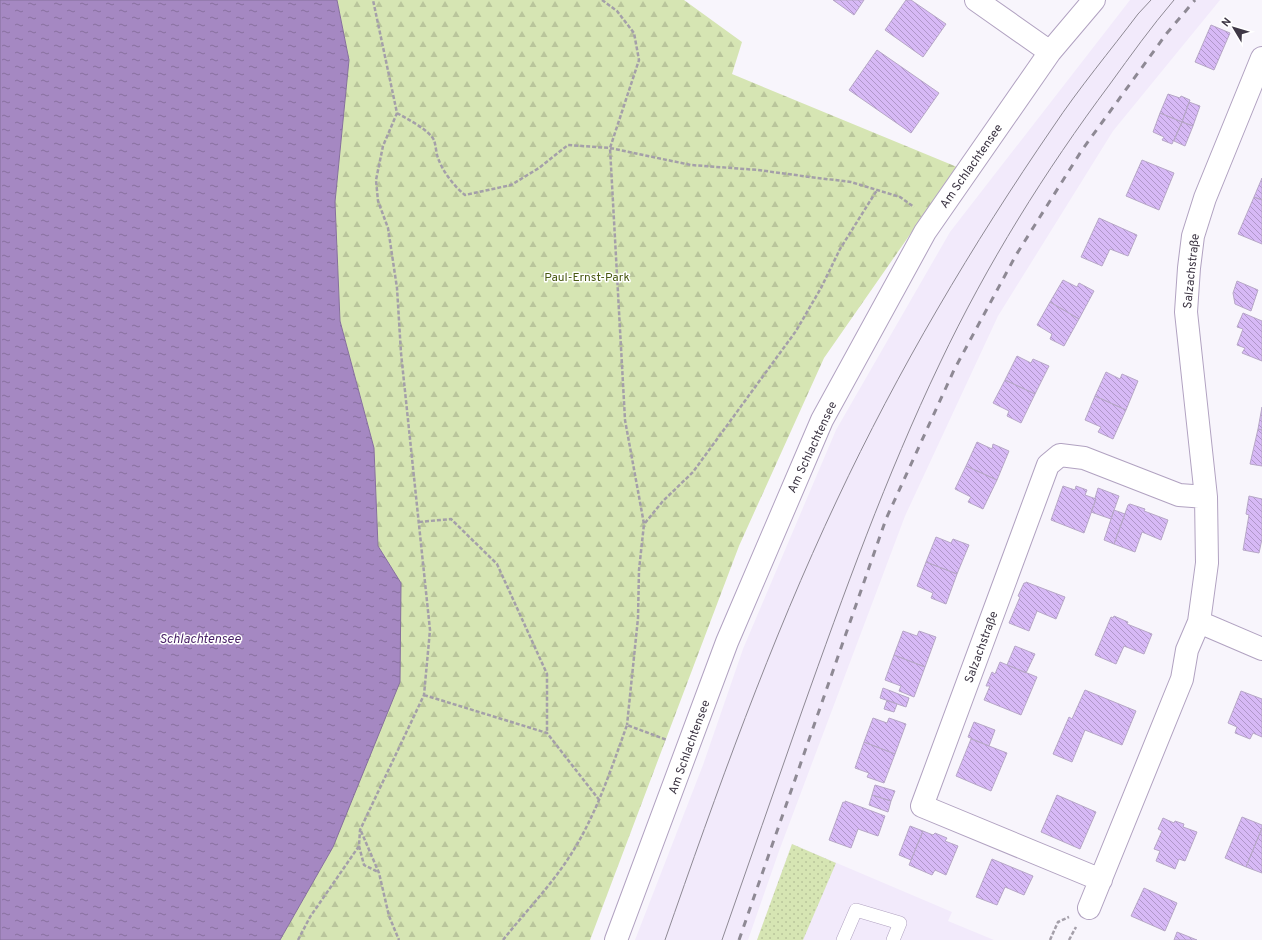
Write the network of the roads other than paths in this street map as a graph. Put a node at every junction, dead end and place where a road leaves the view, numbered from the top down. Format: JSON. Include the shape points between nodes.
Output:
{"nodes":[{"id":1,"x":976,"y":0,"type":"edge"},
{"id":2,"x":1094,"y":0,"type":"edge"},
{"id":3,"x":1050,"y":52,"type":"junction"},
{"id":4,"x":1260,"y":68,"type":"edge"},
{"id":5,"x":1206,"y":496,"type":"junction"},
{"id":6,"x":1199,"y":622,"type":"junction"},
{"id":7,"x":1262,"y":649,"type":"edge"},
{"id":8,"x":1101,"y":880,"type":"junction"},
{"id":9,"x":1089,"y":908,"type":"road end"},
{"id":10,"x":616,"y":940,"type":"edge"},
{"id":11,"x":843,"y":940,"type":"edge"},
{"id":12,"x":893,"y":940,"type":"edge"}],
"edges":[{"from":1,"to":3,"type":"street"},
{"from":2,"to":3,"type":"street","name":"Am Schlachtensee"},
{"from":3,"to":10,"type":"street","name":"Am Schlachtensee","via":[[925,232],[822,420],[727,642]]},
{"from":4,"to":5,"type":"street","name":"Salzachstraße","via":[[1205,198],[1194,236],[1189,268],[1186,312]]},
{"from":5,"to":6,"type":"street","name":"Salzachstraße","via":[[1207,563]]},
{"from":5,"to":8,"type":"street","name":"Salzachstraße","via":[[1179,495],[1084,458],[1060,455],[1048,465],[922,806]]},
{"from":6,"to":7,"type":"street"},
{"from":6,"to":8,"type":"street","name":"Salzachstraße","via":[[1187,650],[1182,679]]},
{"from":8,"to":9,"type":"street","name":"Salzachstraße"},
{"from":11,"to":12,"type":"lane","via":[[856,910],[900,923]]}]}
